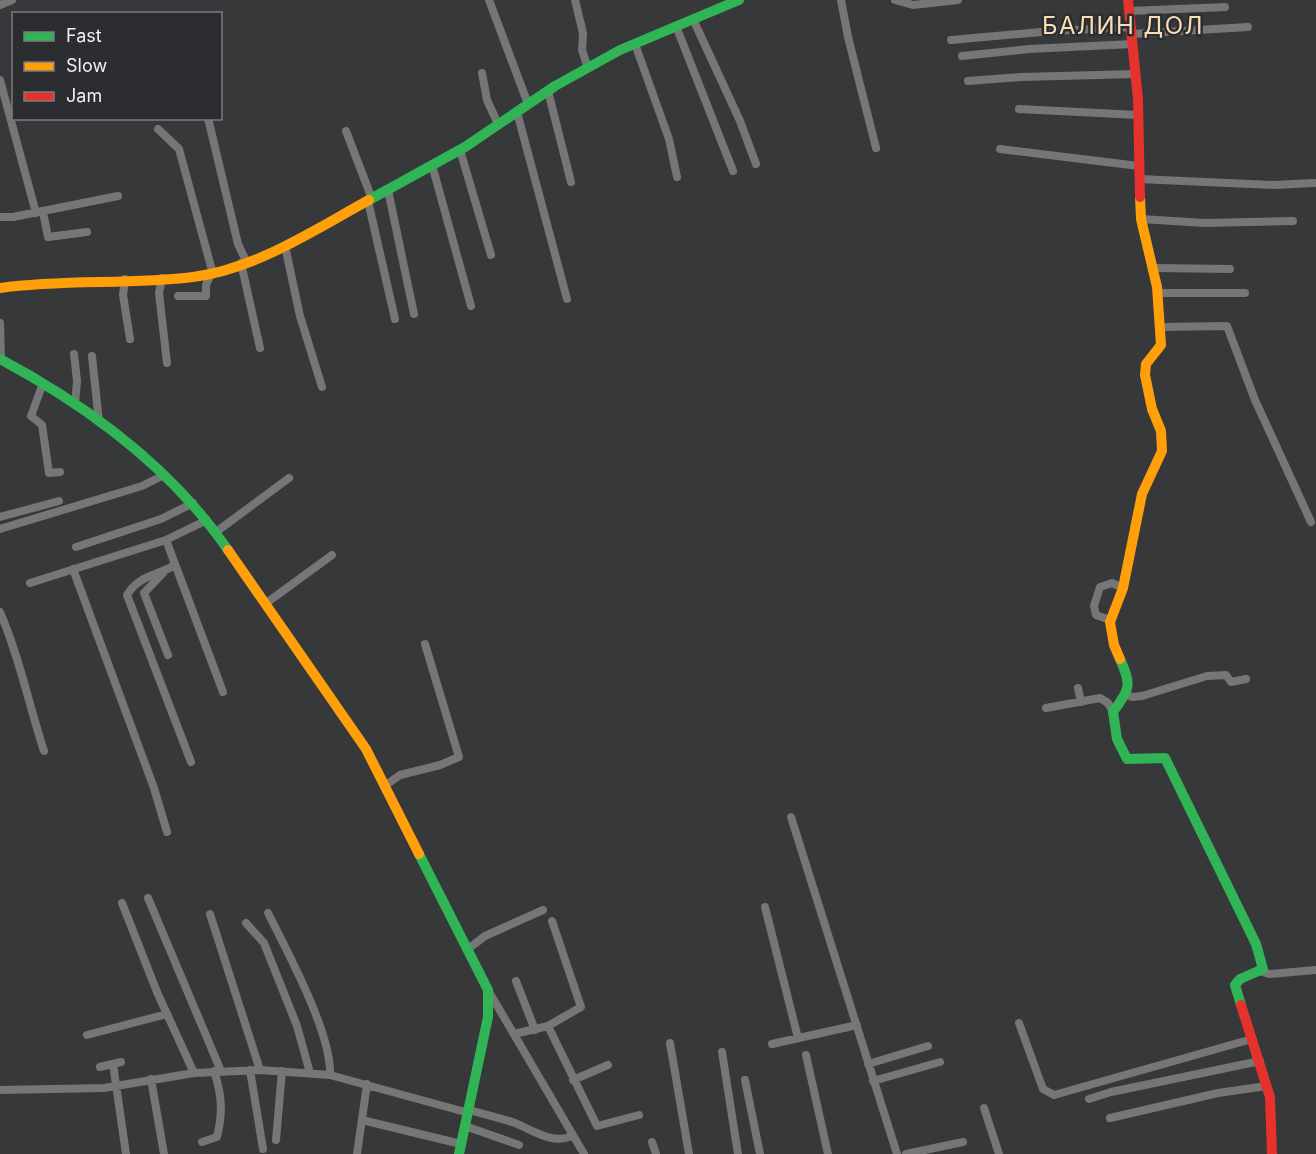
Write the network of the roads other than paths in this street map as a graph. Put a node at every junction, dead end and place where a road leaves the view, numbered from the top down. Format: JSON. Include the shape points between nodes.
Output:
{"nodes":[{"id":1,"x":12,"y":0,"type":"edge"},
{"id":2,"x":489,"y":0,"type":"edge"},
{"id":3,"x":575,"y":0,"type":"edge"},
{"id":4,"x":740,"y":0,"type":"edge"},
{"id":5,"x":842,"y":0,"type":"edge"},
{"id":6,"x":895,"y":0,"type":"edge"},
{"id":7,"x":958,"y":0,"type":"edge"},
{"id":8,"x":0,"y":5,"type":"edge"},
{"id":9,"x":1129,"y":5,"type":"edge"},
{"id":10,"x":1225,"y":7,"type":"dead end"},
{"id":11,"x":693,"y":18,"type":"junction"},
{"id":12,"x":676,"y":26,"type":"junction"},
{"id":13,"x":1248,"y":27,"type":"dead end"},
{"id":14,"x":1132,"y":35,"type":"junction"},
{"id":15,"x":951,"y":40,"type":"dead end"},
{"id":16,"x":635,"y":44,"type":"junction"},
{"id":17,"x":962,"y":56,"type":"dead end"},
{"id":18,"x":588,"y":68,"type":"junction"},
{"id":19,"x":482,"y":73,"type":"dead end"},
{"id":20,"x":1136,"y":74,"type":"junction"},
{"id":21,"x":0,"y":81,"type":"edge"},
{"id":22,"x":968,"y":81,"type":"dead end"},
{"id":23,"x":548,"y":91,"type":"junction"},
{"id":24,"x":528,"y":104,"type":"junction"},
{"id":25,"x":1019,"y":109,"type":"dead end"},
{"id":26,"x":517,"y":112,"type":"junction"},
{"id":27,"x":1138,"y":116,"type":"junction"},
{"id":28,"x":208,"y":120,"type":"edge"},
{"id":29,"x":498,"y":124,"type":"junction"},
{"id":30,"x":158,"y":129,"type":"dead end"},
{"id":31,"x":346,"y":131,"type":"dead end"},
{"id":32,"x":876,"y":147,"type":"dead end"},
{"id":33,"x":1000,"y":149,"type":"dead end"},
{"id":34,"x":460,"y":150,"type":"junction"},
{"id":35,"x":756,"y":164,"type":"dead end"},
{"id":36,"x":432,"y":165,"type":"junction"},
{"id":37,"x":1139,"y":166,"type":"junction"},
{"id":38,"x":733,"y":171,"type":"dead end"},
{"id":39,"x":677,"y":177,"type":"dead end"},
{"id":40,"x":1139,"y":179,"type":"junction"},
{"id":41,"x":571,"y":182,"type":"dead end"},
{"id":42,"x":1314,"y":183,"type":"dead end"},
{"id":43,"x":388,"y":190,"type":"junction"},
{"id":44,"x":118,"y":196,"type":"dead end"},
{"id":45,"x":370,"y":200,"type":"junction"},
{"id":46,"x":39,"y":212,"type":"junction"},
{"id":47,"x":0,"y":217,"type":"edge"},
{"id":48,"x":1141,"y":219,"type":"junction"},
{"id":49,"x":1293,"y":221,"type":"dead end"},
{"id":50,"x":87,"y":232,"type":"dead end"},
{"id":51,"x":285,"y":246,"type":"junction"},
{"id":52,"x":491,"y":255,"type":"dead end"},
{"id":53,"x":244,"y":262,"type":"junction"},
{"id":54,"x":1154,"y":268,"type":"junction"},
{"id":55,"x":1230,"y":269,"type":"dead end"},
{"id":56,"x":212,"y":274,"type":"junction"},
{"id":57,"x":162,"y":278,"type":"junction"},
{"id":58,"x":125,"y":279,"type":"junction"},
{"id":59,"x":0,"y":288,"type":"edge"},
{"id":60,"x":1158,"y":293,"type":"junction"},
{"id":61,"x":1245,"y":293,"type":"dead end"},
{"id":62,"x":178,"y":296,"type":"dead end"},
{"id":63,"x":567,"y":299,"type":"dead end"},
{"id":64,"x":471,"y":306,"type":"dead end"},
{"id":65,"x":414,"y":314,"type":"dead end"},
{"id":66,"x":395,"y":319,"type":"dead end"},
{"id":67,"x":0,"y":323,"type":"edge"},
{"id":68,"x":1161,"y":327,"type":"junction"},
{"id":69,"x":130,"y":339,"type":"dead end"},
{"id":70,"x":260,"y":348,"type":"dead end"},
{"id":71,"x":74,"y":354,"type":"dead end"},
{"id":72,"x":92,"y":356,"type":"dead end"},
{"id":73,"x":1,"y":360,"type":"edge"},
{"id":74,"x":167,"y":363,"type":"dead end"},
{"id":75,"x":43,"y":383,"type":"junction"},
{"id":76,"x":322,"y":387,"type":"dead end"},
{"id":77,"x":75,"y":404,"type":"junction"},
{"id":78,"x":99,"y":422,"type":"junction"},
{"id":79,"x":60,"y":472,"type":"dead end"},
{"id":80,"x":164,"y":475,"type":"junction"},
{"id":81,"x":289,"y":478,"type":"dead end"},
{"id":82,"x":59,"y":501,"type":"dead end"},
{"id":83,"x":193,"y":502,"type":"junction"},
{"id":84,"x":0,"y":517,"type":"edge"},
{"id":85,"x":207,"y":520,"type":"junction"},
{"id":86,"x":1311,"y":522,"type":"dead end"},
{"id":87,"x":0,"y":529,"type":"edge"},
{"id":88,"x":216,"y":532,"type":"junction"},
{"id":89,"x":166,"y":540,"type":"junction"},
{"id":90,"x":76,"y":547,"type":"dead end"},
{"id":91,"x":332,"y":555,"type":"dead end"},
{"id":92,"x":175,"y":565,"type":"junction"},
{"id":93,"x":73,"y":568,"type":"junction"},
{"id":94,"x":164,"y":572,"type":"junction"},
{"id":95,"x":30,"y":583,"type":"dead end"},
{"id":96,"x":1123,"y":588,"type":"junction"},
{"id":97,"x":265,"y":604,"type":"junction"},
{"id":98,"x":0,"y":612,"type":"edge"},
{"id":99,"x":1110,"y":620,"type":"junction"},
{"id":100,"x":425,"y":644,"type":"dead end"},
{"id":101,"x":168,"y":655,"type":"dead end"},
{"id":102,"x":1246,"y":679,"type":"dead end"},
{"id":103,"x":1078,"y":688,"type":"dead end"},
{"id":104,"x":223,"y":692,"type":"dead end"},
{"id":105,"x":1126,"y":693,"type":"junction"},
{"id":106,"x":1081,"y":702,"type":"junction"},
{"id":107,"x":1046,"y":708,"type":"dead end"},
{"id":108,"x":1113,"y":712,"type":"junction"},
{"id":109,"x":44,"y":751,"type":"dead end"},
{"id":110,"x":191,"y":762,"type":"dead end"},
{"id":111,"x":386,"y":785,"type":"junction"},
{"id":112,"x":791,"y":816,"type":"dead end"},
{"id":113,"x":167,"y":832,"type":"dead end"},
{"id":114,"x":148,"y":898,"type":"dead end"},
{"id":115,"x":122,"y":903,"type":"dead end"},
{"id":116,"x":765,"y":907,"type":"dead end"},
{"id":117,"x":543,"y":910,"type":"dead end"},
{"id":118,"x":268,"y":913,"type":"dead end"},
{"id":119,"x":210,"y":914,"type":"dead end"},
{"id":120,"x":552,"y":921,"type":"dead end"},
{"id":121,"x":246,"y":923,"type":"dead end"},
{"id":122,"x":468,"y":949,"type":"junction"},
{"id":123,"x":1316,"y":970,"type":"edge"},
{"id":124,"x":1260,"y":971,"type":"junction"},
{"id":125,"x":516,"y":981,"type":"dead end"},
{"id":126,"x":488,"y":990,"type":"junction"},
{"id":127,"x":167,"y":1014,"type":"junction"},
{"id":128,"x":1019,"y":1023,"type":"dead end"},
{"id":129,"x":856,"y":1025,"type":"junction"},
{"id":130,"x":548,"y":1026,"type":"junction"},
{"id":131,"x":535,"y":1029,"type":"junction"},
{"id":132,"x":514,"y":1034,"type":"junction"},
{"id":133,"x":87,"y":1035,"type":"dead end"},
{"id":134,"x":798,"y":1038,"type":"junction"},
{"id":135,"x":1252,"y":1039,"type":"junction"},
{"id":136,"x":670,"y":1043,"type":"dead end"},
{"id":137,"x":772,"y":1044,"type":"dead end"},
{"id":138,"x":928,"y":1046,"type":"dead end"},
{"id":139,"x":722,"y":1052,"type":"dead end"},
{"id":140,"x":806,"y":1055,"type":"dead end"},
{"id":141,"x":1260,"y":1061,"type":"junction"},
{"id":142,"x":940,"y":1062,"type":"dead end"},
{"id":143,"x":868,"y":1064,"type":"junction"},
{"id":144,"x":609,"y":1065,"type":"dead end"},
{"id":145,"x":100,"y":1067,"type":"dead end"},
{"id":146,"x":250,"y":1070,"type":"junction"},
{"id":147,"x":260,"y":1070,"type":"junction"},
{"id":148,"x":217,"y":1071,"type":"junction"},
{"id":149,"x":282,"y":1071,"type":"junction"},
{"id":150,"x":194,"y":1073,"type":"junction"},
{"id":151,"x":310,"y":1073,"type":"junction"},
{"id":152,"x":330,"y":1075,"type":"junction"},
{"id":153,"x":150,"y":1079,"type":"junction"},
{"id":154,"x":573,"y":1080,"type":"junction"},
{"id":155,"x":745,"y":1080,"type":"dead end"},
{"id":156,"x":873,"y":1081,"type":"junction"},
{"id":157,"x":367,"y":1084,"type":"junction"},
{"id":158,"x":117,"y":1085,"type":"junction"},
{"id":159,"x":1267,"y":1086,"type":"junction"},
{"id":160,"x":0,"y":1090,"type":"edge"},
{"id":161,"x":1093,"y":1100,"type":"dead end"},
{"id":162,"x":984,"y":1108,"type":"dead end"},
{"id":163,"x":469,"y":1111,"type":"junction"},
{"id":164,"x":639,"y":1116,"type":"dead end"},
{"id":165,"x":1110,"y":1118,"type":"dead end"},
{"id":166,"x":362,"y":1120,"type":"junction"},
{"id":167,"x":465,"y":1126,"type":"junction"},
{"id":168,"x":572,"y":1136,"type":"junction"},
{"id":169,"x":276,"y":1140,"type":"dead end"},
{"id":170,"x":202,"y":1142,"type":"dead end"},
{"id":171,"x":652,"y":1142,"type":"dead end"},
{"id":172,"x":963,"y":1142,"type":"dead end"},
{"id":173,"x":519,"y":1145,"type":"dead end"},
{"id":174,"x":263,"y":1149,"type":"dead end"},
{"id":175,"x":460,"y":1149,"type":"edge"},
{"id":176,"x":126,"y":1154,"type":"edge"},
{"id":177,"x":164,"y":1154,"type":"edge"},
{"id":178,"x":357,"y":1154,"type":"edge"},
{"id":179,"x":584,"y":1154,"type":"edge"},
{"id":180,"x":656,"y":1154,"type":"edge"},
{"id":181,"x":689,"y":1154,"type":"edge"},
{"id":182,"x":738,"y":1154,"type":"edge"},
{"id":183,"x":760,"y":1154,"type":"edge"},
{"id":184,"x":828,"y":1154,"type":"edge"},
{"id":185,"x":897,"y":1154,"type":"edge"},
{"id":186,"x":906,"y":1154,"type":"edge"},
{"id":187,"x":999,"y":1154,"type":"edge"},
{"id":188,"x":1272,"y":1154,"type":"edge"}],
"edges":[{"from":1,"to":8,"type":"street"},
{"from":2,"to":24,"type":"street"},
{"from":3,"to":18,"type":"street"},
{"from":4,"to":11,"type":"street"},
{"from":5,"to":32,"type":"street"},
{"from":6,"to":7,"type":"street","via":[[913,5]]},
{"from":9,"to":10,"type":"street"},
{"from":9,"to":14,"type":"street"},
{"from":11,"to":12,"type":"street"},
{"from":11,"to":35,"type":"street"},
{"from":12,"to":16,"type":"street"},
{"from":12,"to":38,"type":"street"},
{"from":13,"to":14,"type":"street"},
{"from":14,"to":15,"type":"street","via":[[1053,31]]},
{"from":14,"to":17,"type":"street"},
{"from":14,"to":20,"type":"street"},
{"from":16,"to":18,"type":"street"},
{"from":16,"to":39,"type":"street","via":[[669,139]]},
{"from":18,"to":23,"type":"street"},
{"from":19,"to":29,"type":"street","via":[[487,100]]},
{"from":20,"to":22,"type":"street"},
{"from":20,"to":27,"type":"street"},
{"from":21,"to":46,"type":"street"},
{"from":23,"to":24,"type":"street"},
{"from":23,"to":41,"type":"street"},
{"from":24,"to":26,"type":"street"},
{"from":25,"to":27,"type":"street"},
{"from":26,"to":29,"type":"street"},
{"from":26,"to":63,"type":"street"},
{"from":27,"to":37,"type":"street"},
{"from":28,"to":53,"type":"street"},
{"from":29,"to":34,"type":"street"},
{"from":30,"to":56,"type":"street","via":[[179,149]]},
{"from":31,"to":45,"type":"street"},
{"from":33,"to":37,"type":"street"},
{"from":34,"to":36,"type":"street"},
{"from":34,"to":52,"type":"street"},
{"from":36,"to":43,"type":"street"},
{"from":36,"to":64,"type":"street"},
{"from":37,"to":40,"type":"street"},
{"from":40,"to":42,"type":"street"},
{"from":40,"to":48,"type":"street"},
{"from":43,"to":45,"type":"street"},
{"from":43,"to":65,"type":"street"},
{"from":44,"to":46,"type":"street"},
{"from":45,"to":51,"type":"street"},
{"from":45,"to":66,"type":"street"},
{"from":46,"to":47,"type":"street"},
{"from":46,"to":50,"type":"street","via":[[48,237]]},
{"from":48,"to":49,"type":"street","via":[[1205,223]]},
{"from":48,"to":54,"type":"street"},
{"from":51,"to":53,"type":"street"},
{"from":51,"to":76,"type":"street","via":[[300,316]]},
{"from":53,"to":56,"type":"street"},
{"from":53,"to":70,"type":"street"},
{"from":54,"to":55,"type":"street"},
{"from":54,"to":60,"type":"street"},
{"from":56,"to":57,"type":"street"},
{"from":56,"to":62,"type":"street","via":[[206,296]]},
{"from":57,"to":58,"type":"street"},
{"from":57,"to":74,"type":"street","via":[[159,293]]},
{"from":58,"to":59,"type":"street"},
{"from":58,"to":69,"type":"street","via":[[123,295]]},
{"from":60,"to":61,"type":"street"},
{"from":60,"to":68,"type":"street"},
{"from":67,"to":73,"type":"street"},
{"from":68,"to":86,"type":"street","via":[[1227,327],[1255,400]]},
{"from":68,"to":96,"type":"street","via":[[1160,349],[1146,364],[1145,375],[1161,431],[1162,451],[1142,494]]},
{"from":71,"to":77,"type":"street"},
{"from":72,"to":78,"type":"street"},
{"from":73,"to":75,"type":"street"},
{"from":75,"to":77,"type":"street"},
{"from":75,"to":79,"type":"street","via":[[31,416],[42,425],[49,473]]},
{"from":77,"to":78,"type":"street"},
{"from":78,"to":80,"type":"street"},
{"from":80,"to":83,"type":"street"},
{"from":80,"to":87,"type":"street","via":[[142,486]]},
{"from":81,"to":88,"type":"street"},
{"from":82,"to":84,"type":"street"},
{"from":83,"to":85,"type":"street"},
{"from":83,"to":90,"type":"street","via":[[161,519]]},
{"from":85,"to":88,"type":"street"},
{"from":85,"to":89,"type":"street"},
{"from":88,"to":97,"type":"street"},
{"from":89,"to":92,"type":"street"},
{"from":89,"to":93,"type":"street"},
{"from":91,"to":97,"type":"street"},
{"from":92,"to":94,"type":"street"},
{"from":92,"to":104,"type":"street"},
{"from":93,"to":95,"type":"street"},
{"from":93,"to":113,"type":"street"},
{"from":94,"to":101,"type":"street","via":[[144,593]]},
{"from":94,"to":110,"type":"street","via":[[138,581],[127,595]]},
{"from":96,"to":99,"type":"street"},
{"from":96,"to":99,"type":"street","via":[[1112,583],[1100,587],[1094,606],[1096,615]]},
{"from":97,"to":111,"type":"street","via":[[366,749]]},
{"from":98,"to":109,"type":"street"},
{"from":99,"to":105,"type":"street","via":[[1114,645],[1129,680]]},
{"from":100,"to":111,"type":"street","via":[[459,757],[400,775]]},
{"from":102,"to":105,"type":"street","via":[[1231,682],[1226,675],[1207,676],[1142,696]]},
{"from":103,"to":106,"type":"street"},
{"from":105,"to":108,"type":"street"},
{"from":106,"to":107,"type":"street"},
{"from":106,"to":108,"type":"street","via":[[1100,698]]},
{"from":108,"to":124,"type":"street","via":[[1124,757],[1138,761],[1161,757],[1167,762],[1256,944],[1262,960]]},
{"from":111,"to":122,"type":"street"},
{"from":112,"to":129,"type":"street"},
{"from":114,"to":148,"type":"street"},
{"from":115,"to":127,"type":"street"},
{"from":116,"to":134,"type":"street"},
{"from":117,"to":122,"type":"street","via":[[485,936]]},
{"from":118,"to":152,"type":"street","via":[[313,1010]]},
{"from":119,"to":147,"type":"street"},
{"from":120,"to":130,"type":"street","via":[[582,1003],[580,1010]]},
{"from":121,"to":151,"type":"street","via":[[264,943],[297,1026]]},
{"from":122,"to":126,"type":"street"},
{"from":123,"to":124,"type":"street","via":[[1269,975]]},
{"from":124,"to":135,"type":"street","via":[[1240,979],[1234,986]]},
{"from":125,"to":131,"type":"street"},
{"from":126,"to":132,"type":"street"},
{"from":126,"to":163,"type":"street","via":[[488,1017]]},
{"from":127,"to":133,"type":"street"},
{"from":127,"to":150,"type":"street"},
{"from":128,"to":135,"type":"street","via":[[1042,1089],[1054,1095]]},
{"from":129,"to":134,"type":"street"},
{"from":129,"to":143,"type":"street"},
{"from":130,"to":131,"type":"street"},
{"from":130,"to":154,"type":"street"},
{"from":131,"to":132,"type":"street"},
{"from":132,"to":168,"type":"street"},
{"from":134,"to":137,"type":"street"},
{"from":135,"to":141,"type":"street"},
{"from":136,"to":181,"type":"street"},
{"from":138,"to":143,"type":"street"},
{"from":139,"to":182,"type":"street"},
{"from":140,"to":184,"type":"street"},
{"from":141,"to":159,"type":"street"},
{"from":141,"to":161,"type":"street"},
{"from":142,"to":156,"type":"street"},
{"from":143,"to":156,"type":"street"},
{"from":144,"to":154,"type":"street"},
{"from":145,"to":158,"type":"street","via":[[117,1063]]},
{"from":146,"to":147,"type":"street"},
{"from":146,"to":148,"type":"street"},
{"from":146,"to":174,"type":"street"},
{"from":147,"to":149,"type":"street"},
{"from":148,"to":150,"type":"street"},
{"from":148,"to":170,"type":"street","via":[[222,1096],[217,1137]]},
{"from":149,"to":151,"type":"street"},
{"from":149,"to":169,"type":"street"},
{"from":150,"to":153,"type":"street"},
{"from":151,"to":152,"type":"street"},
{"from":152,"to":157,"type":"street"},
{"from":153,"to":158,"type":"street"},
{"from":153,"to":177,"type":"street"},
{"from":154,"to":164,"type":"street","via":[[597,1126]]},
{"from":155,"to":183,"type":"street"},
{"from":156,"to":185,"type":"street"},
{"from":157,"to":163,"type":"street"},
{"from":157,"to":166,"type":"street"},
{"from":158,"to":160,"type":"street","via":[[74,1090]]},
{"from":158,"to":176,"type":"street"},
{"from":159,"to":165,"type":"street"},
{"from":159,"to":188,"type":"street"},
{"from":162,"to":187,"type":"street"},
{"from":163,"to":167,"type":"street"},
{"from":163,"to":168,"type":"street","via":[[547,1137]]},
{"from":166,"to":175,"type":"street"},
{"from":166,"to":178,"type":"street"},
{"from":167,"to":173,"type":"street"},
{"from":167,"to":175,"type":"street"},
{"from":168,"to":179,"type":"street"},
{"from":171,"to":180,"type":"street"},
{"from":172,"to":186,"type":"street"}]}
